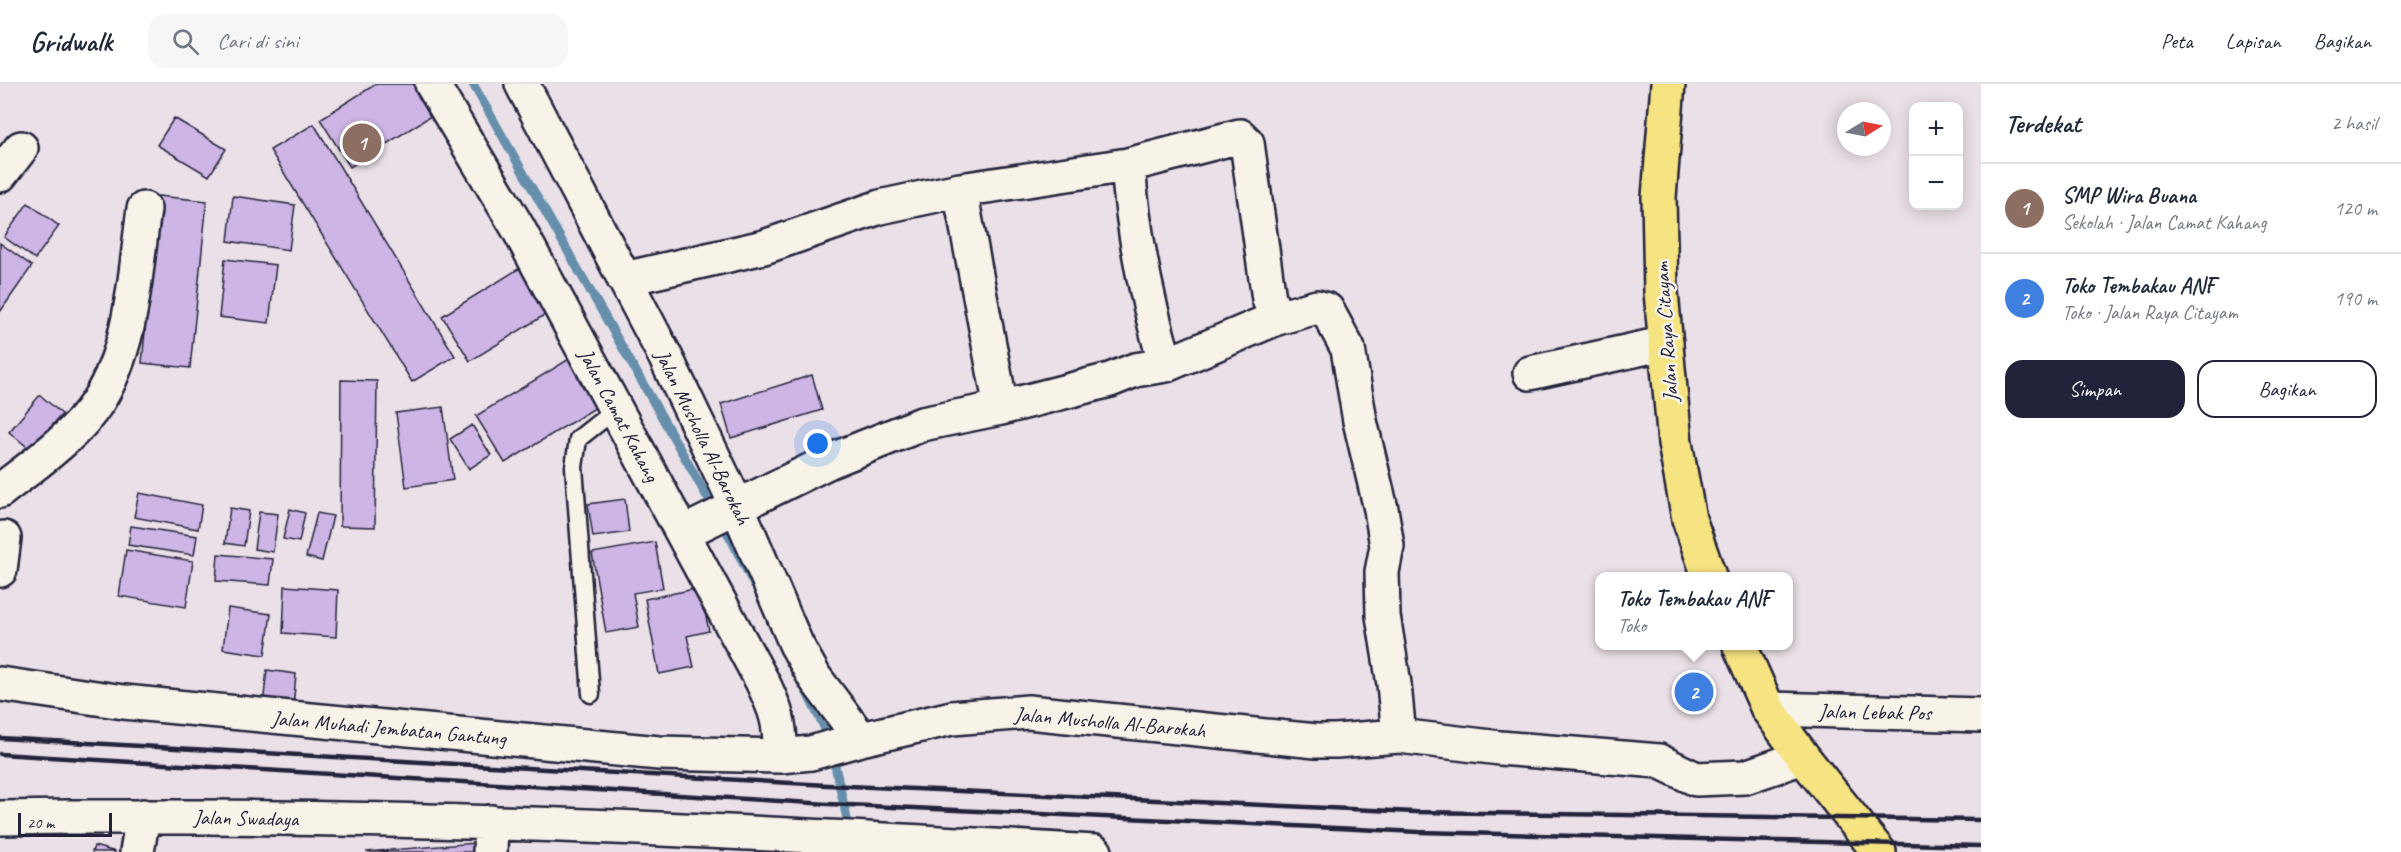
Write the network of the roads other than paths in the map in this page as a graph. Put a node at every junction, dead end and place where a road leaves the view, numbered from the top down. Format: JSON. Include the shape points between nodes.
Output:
{"nodes":[{"id":1,"x":432,"y":84,"type":"edge"},
{"id":2,"x":522,"y":84,"type":"edge"},
{"id":3,"x":1668,"y":84,"type":"edge"},
{"id":4,"x":21,"y":148,"type":"dead end"},
{"id":5,"x":1128,"y":165,"type":"junction"},
{"id":6,"x":0,"y":175,"type":"edge"},
{"id":7,"x":960,"y":189,"type":"junction"},
{"id":8,"x":144,"y":209,"type":"dead end"},
{"id":9,"x":624,"y":279,"type":"junction"},
{"id":10,"x":1277,"y":318,"type":"junction"},
{"id":11,"x":1666,"y":343,"type":"junction"},
{"id":12,"x":1166,"y":365,"type":"junction"},
{"id":13,"x":1530,"y":373,"type":"dead end"},
{"id":14,"x":1001,"y":408,"type":"junction"},
{"id":15,"x":616,"y":409,"type":"junction"},
{"id":16,"x":0,"y":491,"type":"edge"},
{"id":17,"x":731,"y":509,"type":"junction"},
{"id":18,"x":685,"y":532,"type":"junction"},
{"id":19,"x":1708,"y":572,"type":"edge"},
{"id":20,"x":1742,"y":650,"type":"edge"},
{"id":21,"x":0,"y":684,"type":"edge"},
{"id":22,"x":591,"y":694,"type":"dead end"},
{"id":23,"x":1768,"y":709,"type":"junction"},
{"id":24,"x":1981,"y":715,"type":"edge"},
{"id":25,"x":1399,"y":736,"type":"junction"},
{"id":26,"x":845,"y":744,"type":"junction"},
{"id":27,"x":780,"y":756,"type":"junction"},
{"id":28,"x":1803,"y":757,"type":"junction"},
{"id":29,"x":143,"y":816,"type":"junction"},
{"id":30,"x":0,"y":818,"type":"edge"},
{"id":31,"x":490,"y":837,"type":"edge"},
{"id":32,"x":814,"y":842,"type":"edge"},
{"id":33,"x":892,"y":844,"type":"edge"},
{"id":34,"x":137,"y":852,"type":"edge"},
{"id":35,"x":1095,"y":852,"type":"edge"},
{"id":36,"x":1879,"y":852,"type":"edge"}],
"edges":[{"from":1,"to":15,"type":"street","name":"Jalan Camat Kahang","via":[[518,228]]},
{"from":2,"to":9,"type":"street","name":"Jalan Musholla Al-Barokah"},
{"from":3,"to":11,"type":"main road","name":"Jalan Raya Citayam","via":[[1659,196]]},
{"from":4,"to":6,"type":"street"},
{"from":5,"to":7,"type":"street"},
{"from":5,"to":10,"type":"street","via":[[1240,136],[1247,143],[1269,298]]},
{"from":5,"to":12,"type":"street","via":[[1153,321]]},
{"from":7,"to":9,"type":"street","via":[[880,207],[764,247]]},
{"from":7,"to":14,"type":"street"},
{"from":8,"to":16,"type":"street","via":[[129,317],[114,370],[98,402],[60,444]]},
{"from":9,"to":17,"type":"street","name":"Jalan Musholla Al-Barokah","via":[[665,356]]},
{"from":10,"to":12,"type":"street"},
{"from":10,"to":25,"type":"street","via":[[1317,307],[1327,310],[1348,350],[1387,546],[1382,572],[1383,616]]},
{"from":11,"to":13,"type":"street"},
{"from":11,"to":19,"type":"main road","name":"Jalan Raya Citayam","via":[[1675,443],[1689,519]]},
{"from":12,"to":14,"type":"street"},
{"from":14,"to":17,"type":"street","via":[[922,424],[830,461]]},
{"from":15,"to":18,"type":"street","name":"Jalan Camat Kahang"},
{"from":15,"to":22,"type":"lane","via":[[578,439],[574,466]]},
{"from":17,"to":18,"type":"street"},
{"from":17,"to":26,"type":"street","name":"Jalan Musholla Al-Barokah"},
{"from":18,"to":27,"type":"street","name":"Jalan Camat Kahang","via":[[775,708],[781,729]]},
{"from":20,"to":23,"type":"main road"},
{"from":21,"to":27,"type":"street","name":"Jalan Muhadi Jembatan Gantung","via":[[124,702],[636,751]]},
{"from":23,"to":24,"type":"street","name":"Jalan Lebak Pos"},
{"from":23,"to":28,"type":"main road"},
{"from":25,"to":26,"type":"street","name":"Jalan Musholla Al-Barokah","via":[[1316,741],[1028,712],[952,718]]},
{"from":25,"to":28,"type":"street","name":"Jalan Musholla Al-Barokah","via":[[1659,761],[1696,779],[1744,777]]},
{"from":26,"to":27,"type":"street","name":"Jalan Muhadi Jembatan Gantung"},
{"from":28,"to":36,"type":"main road"},
{"from":29,"to":30,"type":"street","name":"Jalan Swadaya"},
{"from":29,"to":31,"type":"street","name":"Jalan Swadaya"},
{"from":29,"to":34,"type":"street"},
{"from":31,"to":32,"type":"street","name":"Jalan Swadaya"},
{"from":32,"to":33,"type":"street","name":"Jalan Swadaya"},
{"from":33,"to":35,"type":"street","name":"Jalan Swadaya"}]}
